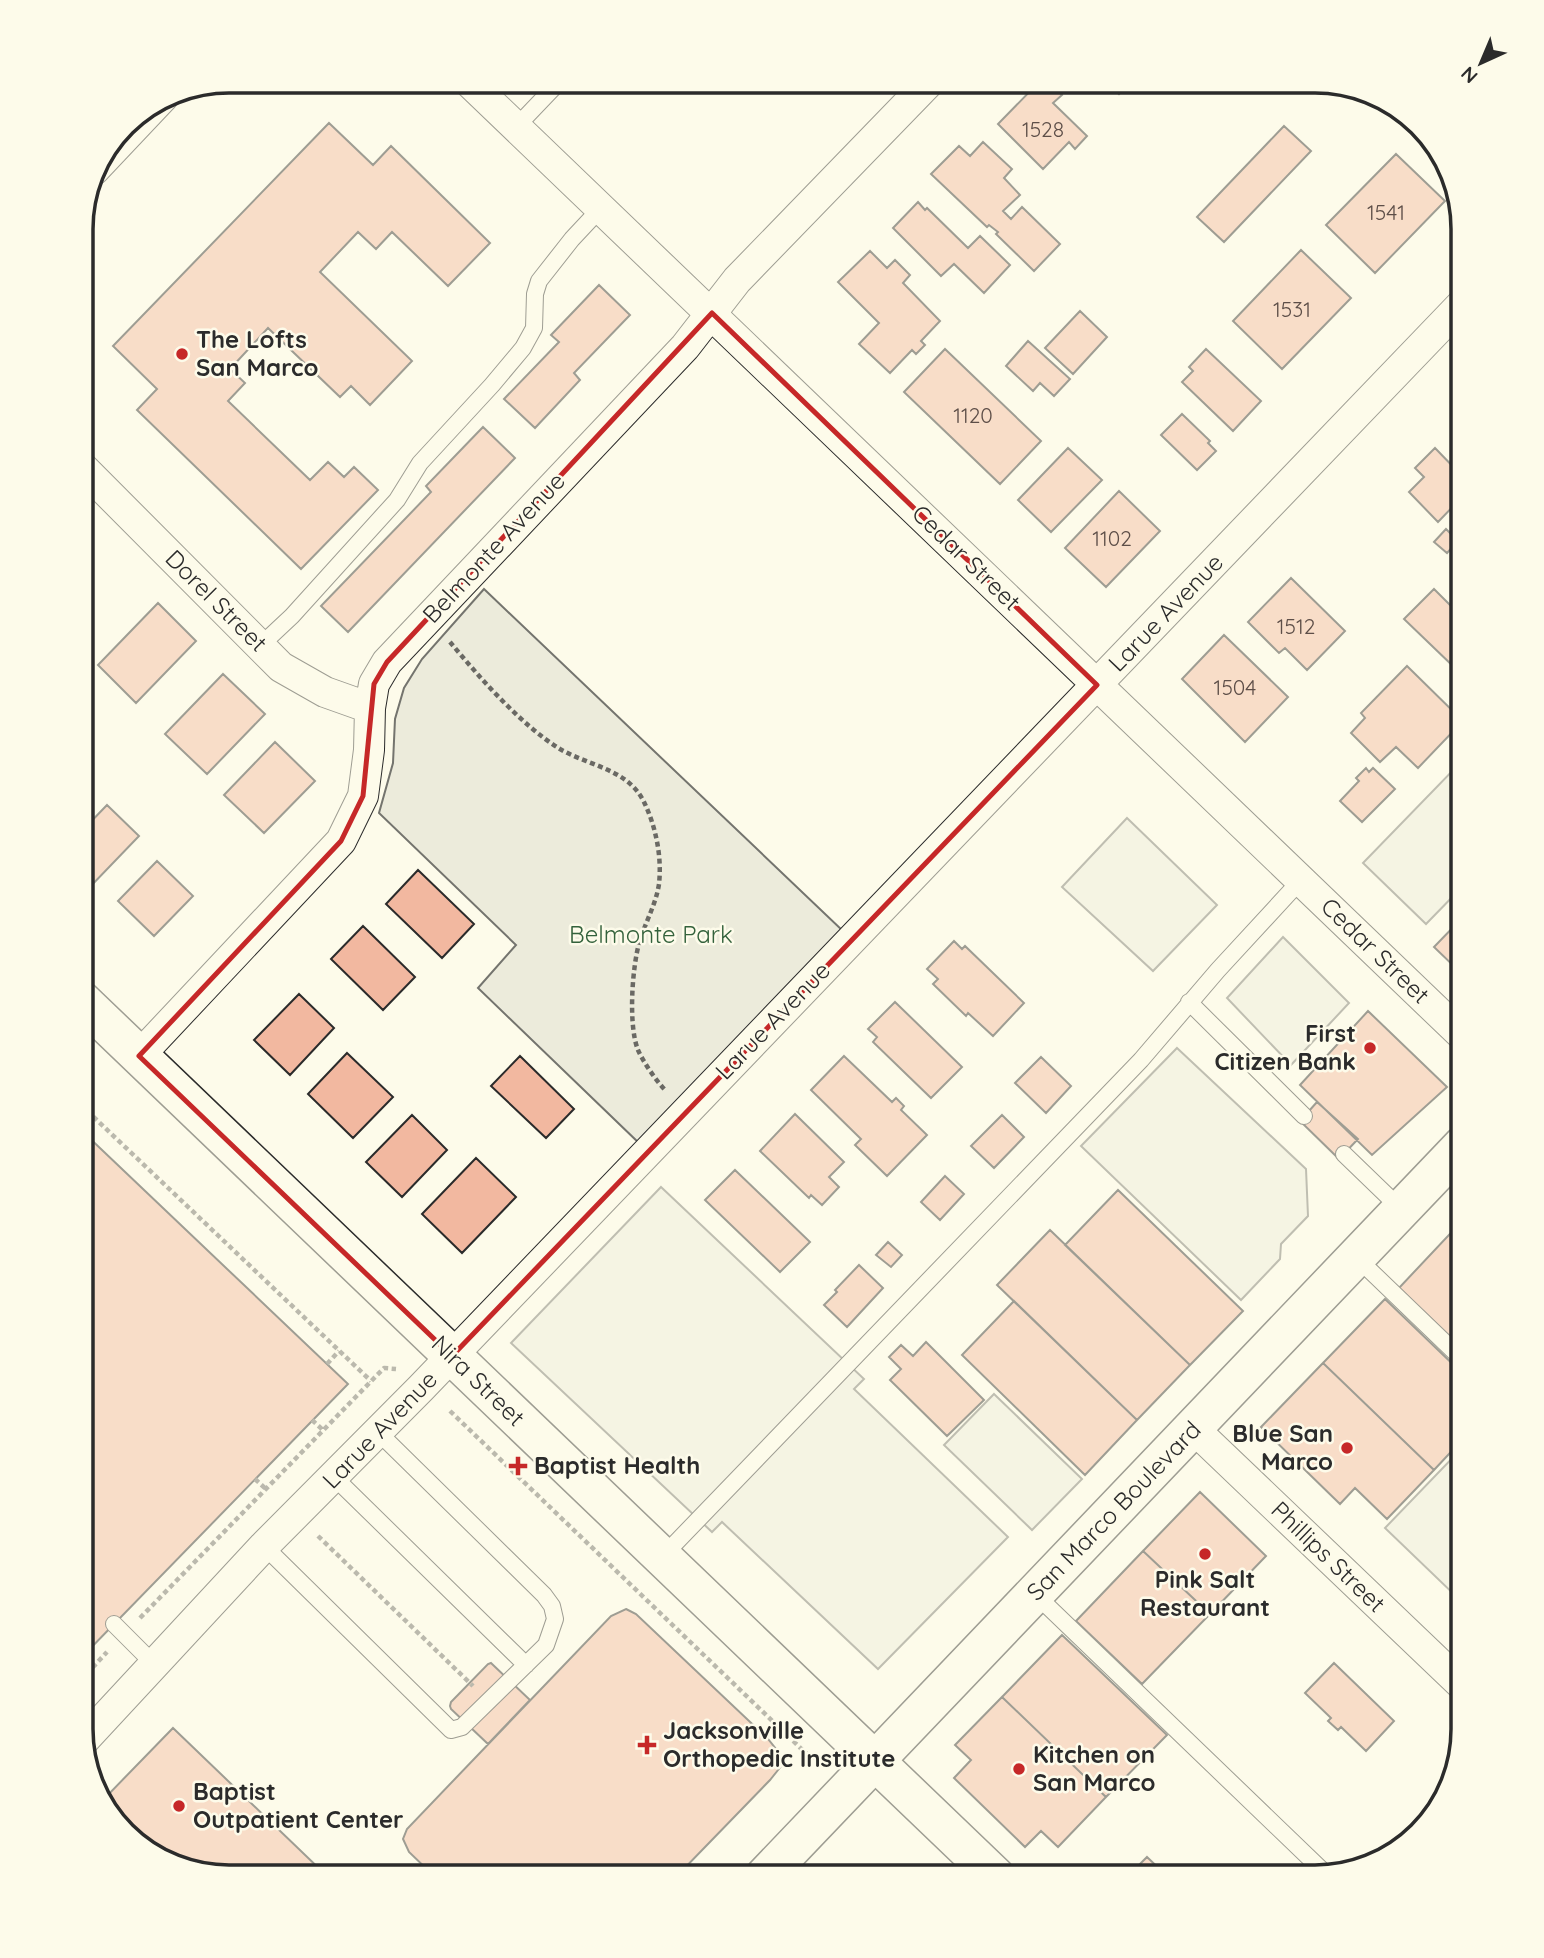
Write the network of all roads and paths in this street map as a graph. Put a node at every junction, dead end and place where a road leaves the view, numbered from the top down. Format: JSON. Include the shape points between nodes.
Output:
{"nodes":[{"id":1,"x":482,"y":93,"type":"edge"},
{"id":2,"x":549,"y":93,"type":"edge"},
{"id":3,"x":918,"y":93,"type":"edge"},
{"id":4,"x":517,"y":126,"type":"junction"},
{"id":5,"x":601,"y":208,"type":"junction"},
{"id":6,"x":712,"y":313,"type":"junction"},
{"id":7,"x":1451,"y":317,"type":"edge"},
{"id":8,"x":93,"y":480,"type":"edge"},
{"id":9,"x":429,"y":618,"type":"junction"},
{"id":10,"x":260,"y":646,"type":"junction"},
{"id":11,"x":1097,"y":685,"type":"junction"},
{"id":12,"x":370,"y":709,"type":"junction"},
{"id":13,"x":1301,"y":880,"type":"junction"},
{"id":14,"x":1189,"y":1002,"type":"junction"},
{"id":15,"x":93,"y":1012,"type":"edge"},
{"id":16,"x":1451,"y":1024,"type":"edge"},
{"id":17,"x":139,"y":1056,"type":"junction"},
{"id":18,"x":686,"y":1112,"type":"junction"},
{"id":19,"x":93,"y":1116,"type":"edge"},
{"id":20,"x":1304,"y":1116,"type":"dead end"},
{"id":21,"x":1344,"y":1154,"type":"dead end"},
{"id":22,"x":1451,"y":1159,"type":"edge"},
{"id":23,"x":1402,"y":1210,"type":"junction"},
{"id":24,"x":1356,"y":1258,"type":"junction"},
{"id":25,"x":1451,"y":1348,"type":"edge"},
{"id":26,"x":339,"y":1351,"type":"junction"},
{"id":27,"x":452,"y":1356,"type":"junction"},
{"id":28,"x":327,"y":1364,"type":"dead end"},
{"id":29,"x":397,"y":1369,"type":"dead end"},
{"id":30,"x":371,"y":1381,"type":"junction"},
{"id":31,"x":450,"y":1412,"type":"dead end"},
{"id":32,"x":312,"y":1420,"type":"dead end"},
{"id":33,"x":1193,"y":1428,"type":"junction"},
{"id":34,"x":323,"y":1430,"type":"junction"},
{"id":35,"x":379,"y":1433,"type":"junction"},
{"id":36,"x":334,"y":1477,"type":"junction"},
{"id":37,"x":312,"y":1530,"type":"dead end"},
{"id":38,"x":264,"y":1546,"type":"junction"},
{"id":39,"x":662,"y":1557,"type":"junction"},
{"id":40,"x":1035,"y":1594,"type":"junction"},
{"id":41,"x":119,"y":1629,"type":"junction"},
{"id":42,"x":93,"y":1663,"type":"edge"},
{"id":43,"x":155,"y":1665,"type":"junction"},
{"id":44,"x":526,"y":1665,"type":"junction"},
{"id":45,"x":1451,"y":1674,"type":"edge"},
{"id":46,"x":489,"y":1701,"type":"junction"},
{"id":47,"x":93,"y":1730,"type":"edge"},
{"id":48,"x":813,"y":1760,"type":"dead end"},
{"id":49,"x":875,"y":1762,"type":"junction"},
{"id":50,"x":776,"y":1865,"type":"edge"},
{"id":51,"x":982,"y":1865,"type":"edge"},
{"id":52,"x":1317,"y":1865,"type":"edge"}],
"edges":[{"from":1,"to":4,"type":"street","name":"Cedar Street"},
{"from":2,"to":4,"type":"lane"},
{"from":3,"to":6,"type":"street","name":"Belmonte Avenue","via":[[737,280]]},
{"from":4,"to":5,"type":"street","name":"Cedar Street"},
{"from":5,"to":6,"type":"street","name":"Cedar Street"},
{"from":5,"to":10,"type":"lane","via":[[539,281],[534,328],[523,348],[420,463],[397,500]]},
{"from":6,"to":9,"type":"street","name":"Belmonte Avenue"},
{"from":6,"to":11,"type":"street","name":"Cedar Street"},
{"from":7,"to":11,"type":"street","name":"Larue Avenue"},
{"from":8,"to":10,"type":"street","name":"Dorel Street"},
{"from":9,"to":12,"type":"street","name":"Belmonte Avenue","via":[[387,662],[374,684]]},
{"from":9,"to":18,"type":"path","via":[[527,724],[560,749],[618,775],[642,799],[660,854],[659,885],[640,940],[631,996],[633,1022],[638,1049],[659,1083]]},
{"from":10,"to":12,"type":"street","name":"Dorel Street","via":[[281,667],[325,692]]},
{"from":11,"to":13,"type":"street","name":"Cedar Street"},
{"from":11,"to":18,"type":"street","name":"Larue Avenue"},
{"from":12,"to":17,"type":"street","name":"Belmonte Avenue","via":[[363,796],[341,841]]},
{"from":13,"to":14,"type":"lane"},
{"from":13,"to":16,"type":"street","name":"Cedar Street"},
{"from":14,"to":20,"type":"lane"},
{"from":14,"to":39,"type":"lane","via":[[1142,1060]]},
{"from":15,"to":17,"type":"street","name":"Nira Street"},
{"from":17,"to":27,"type":"street","name":"Nira Street"},
{"from":18,"to":27,"type":"street","name":"Larue Avenue"},
{"from":19,"to":26,"type":"path"},
{"from":21,"to":23,"type":"lane"},
{"from":22,"to":23,"type":"street","name":"San Marco Boulevard"},
{"from":23,"to":24,"type":"street","name":"San Marco Boulevard"},
{"from":24,"to":25,"type":"lane"},
{"from":24,"to":33,"type":"street","name":"San Marco Boulevard"},
{"from":26,"to":28,"type":"path"},
{"from":26,"to":30,"type":"path"},
{"from":27,"to":35,"type":"street","name":"Larue Avenue"},
{"from":27,"to":39,"type":"street","name":"Nira Street"},
{"from":29,"to":30,"type":"path","via":[[384,1368]]},
{"from":30,"to":34,"type":"path"},
{"from":31,"to":48,"type":"path"},
{"from":32,"to":34,"type":"path"},
{"from":33,"to":40,"type":"street","name":"San Marco Boulevard"},
{"from":33,"to":45,"type":"street","name":"Phillips Street"},
{"from":34,"to":41,"type":"path"},
{"from":35,"to":36,"type":"street","name":"Larue Avenue"},
{"from":35,"to":44,"type":"lane","via":[[552,1606],[555,1619],[546,1645]]},
{"from":36,"to":38,"type":"street","name":"Larue Avenue"},
{"from":36,"to":44,"type":"lane"},
{"from":37,"to":46,"type":"path"},
{"from":38,"to":43,"type":"street","name":"Larue Avenue"},
{"from":38,"to":46,"type":"lane","via":[[451,1730],[462,1727]]},
{"from":39,"to":49,"type":"street","name":"Nira Street"},
{"from":40,"to":49,"type":"street","name":"San Marco Boulevard"},
{"from":40,"to":52,"type":"lane"},
{"from":41,"to":42,"type":"path"},
{"from":41,"to":43,"type":"lane"},
{"from":43,"to":47,"type":"street","name":"Larue Avenue"},
{"from":44,"to":46,"type":"lane"},
{"from":49,"to":50,"type":"street","name":"San Marco Boulevard"},
{"from":49,"to":51,"type":"street","name":"Nira Street"}]}
